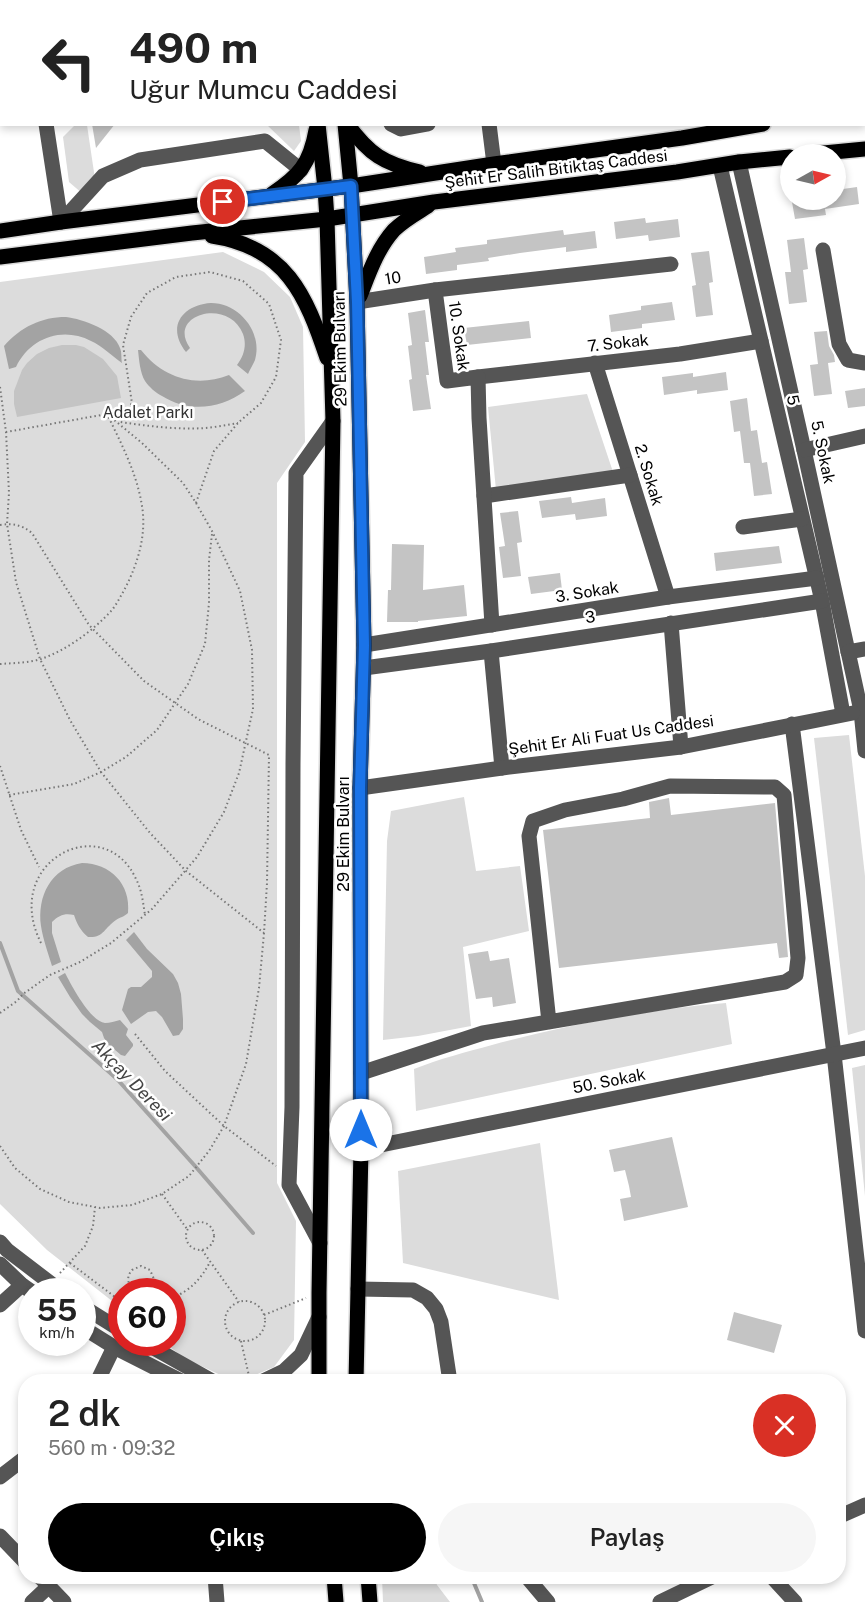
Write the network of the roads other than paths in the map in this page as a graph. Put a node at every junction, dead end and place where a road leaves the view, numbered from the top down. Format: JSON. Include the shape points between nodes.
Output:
{"nodes":[{"id":1,"x":46,"y":126,"type":"edge"},
{"id":2,"x":316,"y":126,"type":"edge"},
{"id":3,"x":317,"y":126,"type":"edge"},
{"id":4,"x":346,"y":126,"type":"edge"},
{"id":5,"x":348,"y":126,"type":"edge"},
{"id":6,"x":395,"y":126,"type":"edge"},
{"id":7,"x":417,"y":126,"type":"edge"},
{"id":8,"x":489,"y":126,"type":"edge"},
{"id":9,"x":751,"y":126,"type":"edge"},
{"id":10,"x":865,"y":149,"type":"edge"},
{"id":11,"x":846,"y":151,"type":"edge"},
{"id":12,"x":780,"y":158,"type":"edge"},
{"id":13,"x":739,"y":162,"type":"junction"},
{"id":14,"x":494,"y":164,"type":"junction"},
{"id":15,"x":720,"y":166,"type":"junction"},
{"id":16,"x":301,"y":170,"type":"junction"},
{"id":17,"x":429,"y":174,"type":"junction"},
{"id":18,"x":351,"y":186,"type":"junction"},
{"id":19,"x":325,"y":189,"type":"junction"},
{"id":20,"x":269,"y":196,"type":"junction"},
{"id":21,"x":434,"y":202,"type":"junction"},
{"id":22,"x":353,"y":215,"type":"junction"},
{"id":23,"x":327,"y":219,"type":"junction"},
{"id":24,"x":61,"y":222,"type":"junction"},
{"id":25,"x":0,"y":231,"type":"edge"},
{"id":26,"x":192,"y":233,"type":"junction"},
{"id":27,"x":823,"y":250,"type":"dead end"},
{"id":28,"x":0,"y":257,"type":"edge"},
{"id":29,"x":671,"y":264,"type":"dead end"},
{"id":30,"x":435,"y":290,"type":"junction"},
{"id":31,"x":357,"y":302,"type":"junction"},
{"id":32,"x":761,"y":341,"type":"junction"},
{"id":33,"x":596,"y":363,"type":"junction"},
{"id":34,"x":865,"y":363,"type":"edge"},
{"id":35,"x":332,"y":374,"type":"junction"},
{"id":36,"x":478,"y":377,"type":"junction"},
{"id":37,"x":333,"y":421,"type":"junction"},
{"id":38,"x":865,"y":436,"type":"edge"},
{"id":39,"x":804,"y":450,"type":"junction"},
{"id":40,"x":630,"y":475,"type":"junction"},
{"id":41,"x":484,"y":496,"type":"junction"},
{"id":42,"x":802,"y":519,"type":"junction"},
{"id":43,"x":743,"y":527,"type":"dead end"},
{"id":44,"x":817,"y":578,"type":"junction"},
{"id":45,"x":668,"y":597,"type":"junction"},
{"id":46,"x":822,"y":601,"type":"junction"},
{"id":47,"x":671,"y":623,"type":"junction"},
{"id":48,"x":492,"y":625,"type":"junction"},
{"id":49,"x":364,"y":645,"type":"junction"},
{"id":50,"x":865,"y":649,"type":"edge"},
{"id":51,"x":491,"y":651,"type":"junction"},
{"id":52,"x":848,"y":652,"type":"junction"},
{"id":53,"x":364,"y":668,"type":"junction"},
{"id":54,"x":863,"y":711,"type":"edge"},
{"id":55,"x":843,"y":714,"type":"junction"},
{"id":56,"x":792,"y":724,"type":"junction"},
{"id":57,"x":681,"y":747,"type":"junction"},
{"id":58,"x":865,"y":751,"type":"edge"},
{"id":59,"x":502,"y":768,"type":"junction"},
{"id":60,"x":360,"y":788,"type":"junction"},
{"id":61,"x":549,"y":1022,"type":"junction"},
{"id":62,"x":865,"y":1048,"type":"edge"},
{"id":63,"x":834,"y":1054,"type":"junction"},
{"id":64,"x":361,"y":1073,"type":"junction"},
{"id":65,"x":361,"y":1149,"type":"junction"},
{"id":66,"x":0,"y":1242,"type":"edge"},
{"id":67,"x":320,"y":1243,"type":"junction"},
{"id":68,"x":0,"y":1264,"type":"edge"},
{"id":69,"x":44,"y":1278,"type":"edge"},
{"id":70,"x":18,"y":1280,"type":"edge"},
{"id":71,"x":358,"y":1289,"type":"junction"},
{"id":72,"x":18,"y":1294,"type":"edge"},
{"id":73,"x":0,"y":1305,"type":"edge"},
{"id":74,"x":319,"y":1317,"type":"junction"},
{"id":75,"x":865,"y":1331,"type":"edge"},
{"id":76,"x":109,"y":1356,"type":"edge"},
{"id":77,"x":132,"y":1356,"type":"edge"},
{"id":78,"x":168,"y":1356,"type":"edge"},
{"id":79,"x":100,"y":1374,"type":"edge"},
{"id":80,"x":167,"y":1374,"type":"edge"},
{"id":81,"x":200,"y":1374,"type":"edge"},
{"id":82,"x":278,"y":1374,"type":"edge"},
{"id":83,"x":319,"y":1374,"type":"edge"},
{"id":84,"x":356,"y":1374,"type":"edge"},
{"id":85,"x":449,"y":1374,"type":"edge"},
{"id":86,"x":18,"y":1463,"type":"edge"},
{"id":87,"x":0,"y":1477,"type":"edge"},
{"id":88,"x":865,"y":1505,"type":"edge"},
{"id":89,"x":846,"y":1513,"type":"edge"},
{"id":90,"x":0,"y":1536,"type":"edge"},
{"id":91,"x":18,"y":1555,"type":"edge"},
{"id":92,"x":43,"y":1584,"type":"edge"},
{"id":93,"x":46,"y":1584,"type":"edge"},
{"id":94,"x":216,"y":1584,"type":"edge"},
{"id":95,"x":335,"y":1584,"type":"edge"},
{"id":96,"x":369,"y":1584,"type":"edge"},
{"id":97,"x":533,"y":1584,"type":"edge"},
{"id":98,"x":697,"y":1584,"type":"edge"},
{"id":99,"x":778,"y":1584,"type":"edge"},
{"id":100,"x":32,"y":1602,"type":"edge"},
{"id":101,"x":64,"y":1602,"type":"edge"},
{"id":102,"x":217,"y":1602,"type":"edge"},
{"id":103,"x":336,"y":1602,"type":"edge"},
{"id":104,"x":370,"y":1602,"type":"edge"},
{"id":105,"x":548,"y":1602,"type":"edge"},
{"id":106,"x":660,"y":1602,"type":"edge"},
{"id":107,"x":795,"y":1602,"type":"edge"}],
"edges":[{"from":1,"to":24,"type":"street"},
{"from":2,"to":16,"type":"main road"},
{"from":3,"to":19,"type":"main road","name":"29 Ekim Bulvarı"},
{"from":4,"to":18,"type":"main road","name":"29 Ekim Bulvarı"},
{"from":5,"to":17,"type":"main road","via":[[367,149],[388,163]]},
{"from":6,"to":7,"type":"street"},
{"from":8,"to":14,"type":"street"},
{"from":9,"to":14,"type":"main road","name":"Şehit Er Salih Bitiktaş Caddesi"},
{"from":10,"to":11,"type":"main road"},
{"from":12,"to":13,"type":"main road","name":"Şehit Er Salih Bitiktaş Caddesi"},
{"from":13,"to":15,"type":"main road","name":"Şehit Er Salih Bitiktaş Caddesi"},
{"from":13,"to":39,"type":"street","name":"5. Sokak"},
{"from":14,"to":17,"type":"main road","name":"Şehit Er Salih Bitiktaş Caddesi"},
{"from":15,"to":21,"type":"main road","name":"Şehit Er Salih Bitiktaş Caddesi"},
{"from":15,"to":32,"type":"street","name":"5"},
{"from":16,"to":20,"type":"main road"},
{"from":16,"to":24,"type":"street","via":[[266,141],[140,160],[103,176]]},
{"from":17,"to":18,"type":"main road","name":"Şehit Er Salih Bitiktaş Caddesi"},
{"from":18,"to":19,"type":"main road","name":"Şehit Er Salih Bitiktaş Caddesi"},
{"from":18,"to":22,"type":"main road","name":"29 Ekim Bulvarı"},
{"from":19,"to":20,"type":"main road","name":"Şehit Er Salih Bitiktaş Caddesi"},
{"from":19,"to":23,"type":"main road","name":"29 Ekim Bulvarı"},
{"from":20,"to":24,"type":"main road","name":"Şehit Er Salih Bitiktaş Caddesi"},
{"from":21,"to":22,"type":"main road","name":"Şehit Er Salih Bitiktaş Caddesi"},
{"from":21,"to":31,"type":"main road","via":[[404,222],[386,241]]},
{"from":22,"to":23,"type":"main road","name":"Şehit Er Salih Bitiktaş Caddesi"},
{"from":22,"to":31,"type":"main road","name":"29 Ekim Bulvarı"},
{"from":23,"to":26,"type":"main road","name":"Şehit Er Salih Bitiktaş Caddesi"},
{"from":23,"to":35,"type":"main road","name":"29 Ekim Bulvarı"},
{"from":24,"to":25,"type":"main road","name":"Şehit Er Salih Bitiktaş Caddesi"},
{"from":26,"to":28,"type":"main road","name":"Şehit Er Salih Bitiktaş Caddesi"},
{"from":26,"to":35,"type":"main road","via":[[241,242],[279,266],[309,308]]},
{"from":27,"to":34,"type":"street","via":[[839,344],[848,360]]},
{"from":29,"to":30,"type":"street","name":"10. Sokak"},
{"from":30,"to":31,"type":"street","name":"10"},
{"from":30,"to":36,"type":"street","name":"10. Sokak","via":[[447,381]]},
{"from":31,"to":49,"type":"main road","name":"29 Ekim Bulvarı"},
{"from":32,"to":33,"type":"street","name":"7. Sokak"},
{"from":32,"to":42,"type":"street","name":"5"},
{"from":33,"to":36,"type":"street","name":"7. Sokak"},
{"from":33,"to":40,"type":"street","name":"2. Sokak"},
{"from":35,"to":37,"type":"main road","name":"29 Ekim Bulvarı"},
{"from":36,"to":41,"type":"street","name":"10. Sokak"},
{"from":37,"to":67,"type":"main road","name":"29 Ekim Bulvarı"},
{"from":37,"to":67,"type":"street","via":[[296,472],[290,1185]]},
{"from":38,"to":39,"type":"street"},
{"from":39,"to":52,"type":"street","name":"5. Sokak"},
{"from":40,"to":41,"type":"street"},
{"from":40,"to":45,"type":"street","name":"2. Sokak"},
{"from":41,"to":48,"type":"street","name":"10. Sokak"},
{"from":42,"to":43,"type":"street"},
{"from":42,"to":44,"type":"street","name":"5"},
{"from":44,"to":45,"type":"street","name":"3. Sokak"},
{"from":44,"to":46,"type":"street","name":"5"},
{"from":45,"to":48,"type":"street","name":"3. Sokak"},
{"from":46,"to":47,"type":"street","name":"3"},
{"from":46,"to":55,"type":"street","name":"5"},
{"from":47,"to":51,"type":"street","name":"3"},
{"from":47,"to":57,"type":"street"},
{"from":48,"to":49,"type":"street","name":"3. Sokak"},
{"from":49,"to":53,"type":"main road","name":"29 Ekim Bulvarı"},
{"from":50,"to":52,"type":"street"},
{"from":51,"to":53,"type":"street","name":"3"},
{"from":51,"to":59,"type":"street"},
{"from":52,"to":54,"type":"street","name":"5. Sokak"},
{"from":53,"to":60,"type":"main road","name":"29 Ekim Bulvarı"},
{"from":54,"to":55,"type":"street","name":"Şehit Er Ali Fuat Us Caddesi"},
{"from":54,"to":58,"type":"street","name":"5. Sokak"},
{"from":55,"to":56,"type":"street","name":"Şehit Er Ali Fuat Us Caddesi"},
{"from":56,"to":57,"type":"street","name":"Şehit Er Ali Fuat Us Caddesi"},
{"from":56,"to":63,"type":"street"},
{"from":57,"to":59,"type":"street","name":"Şehit Er Ali Fuat Us Caddesi"},
{"from":59,"to":60,"type":"street","name":"Şehit Er Ali Fuat Us Caddesi"},
{"from":60,"to":64,"type":"main road","name":"29 Ekim Bulvarı"},
{"from":61,"to":61,"type":"street","via":[[785,982],[796,975],[798,958],[784,795],[775,787],[670,786],[533,821],[529,836]]},
{"from":61,"to":64,"type":"street","via":[[483,1033]]},
{"from":62,"to":63,"type":"street","name":"50. Sokak"},
{"from":63,"to":65,"type":"street","name":"50. Sokak"},
{"from":63,"to":75,"type":"street"},
{"from":64,"to":65,"type":"main road","name":"29 Ekim Bulvarı"},
{"from":65,"to":71,"type":"main road","name":"29 Ekim Bulvarı"},
{"from":66,"to":69,"type":"street"},
{"from":67,"to":74,"type":"main road","name":"29 Ekim Bulvarı"},
{"from":68,"to":70,"type":"street"},
{"from":71,"to":84,"type":"main road","name":"29 Ekim Bulvarı"},
{"from":71,"to":85,"type":"street","via":[[413,1290],[427,1298],[441,1322]]},
{"from":72,"to":73,"type":"street"},
{"from":74,"to":82,"type":"street","via":[[301,1355]]},
{"from":74,"to":83,"type":"main road","name":"29 Ekim Bulvarı"},
{"from":76,"to":79,"type":"street"},
{"from":77,"to":80,"type":"street"},
{"from":78,"to":81,"type":"street"},
{"from":86,"to":87,"type":"street"},
{"from":88,"to":89,"type":"street"},
{"from":90,"to":91,"type":"street"},
{"from":92,"to":100,"type":"street"},
{"from":93,"to":101,"type":"street"},
{"from":94,"to":102,"type":"street"},
{"from":95,"to":103,"type":"main road"},
{"from":96,"to":104,"type":"main road"},
{"from":97,"to":105,"type":"street"},
{"from":98,"to":106,"type":"street"},
{"from":99,"to":107,"type":"street"}]}
